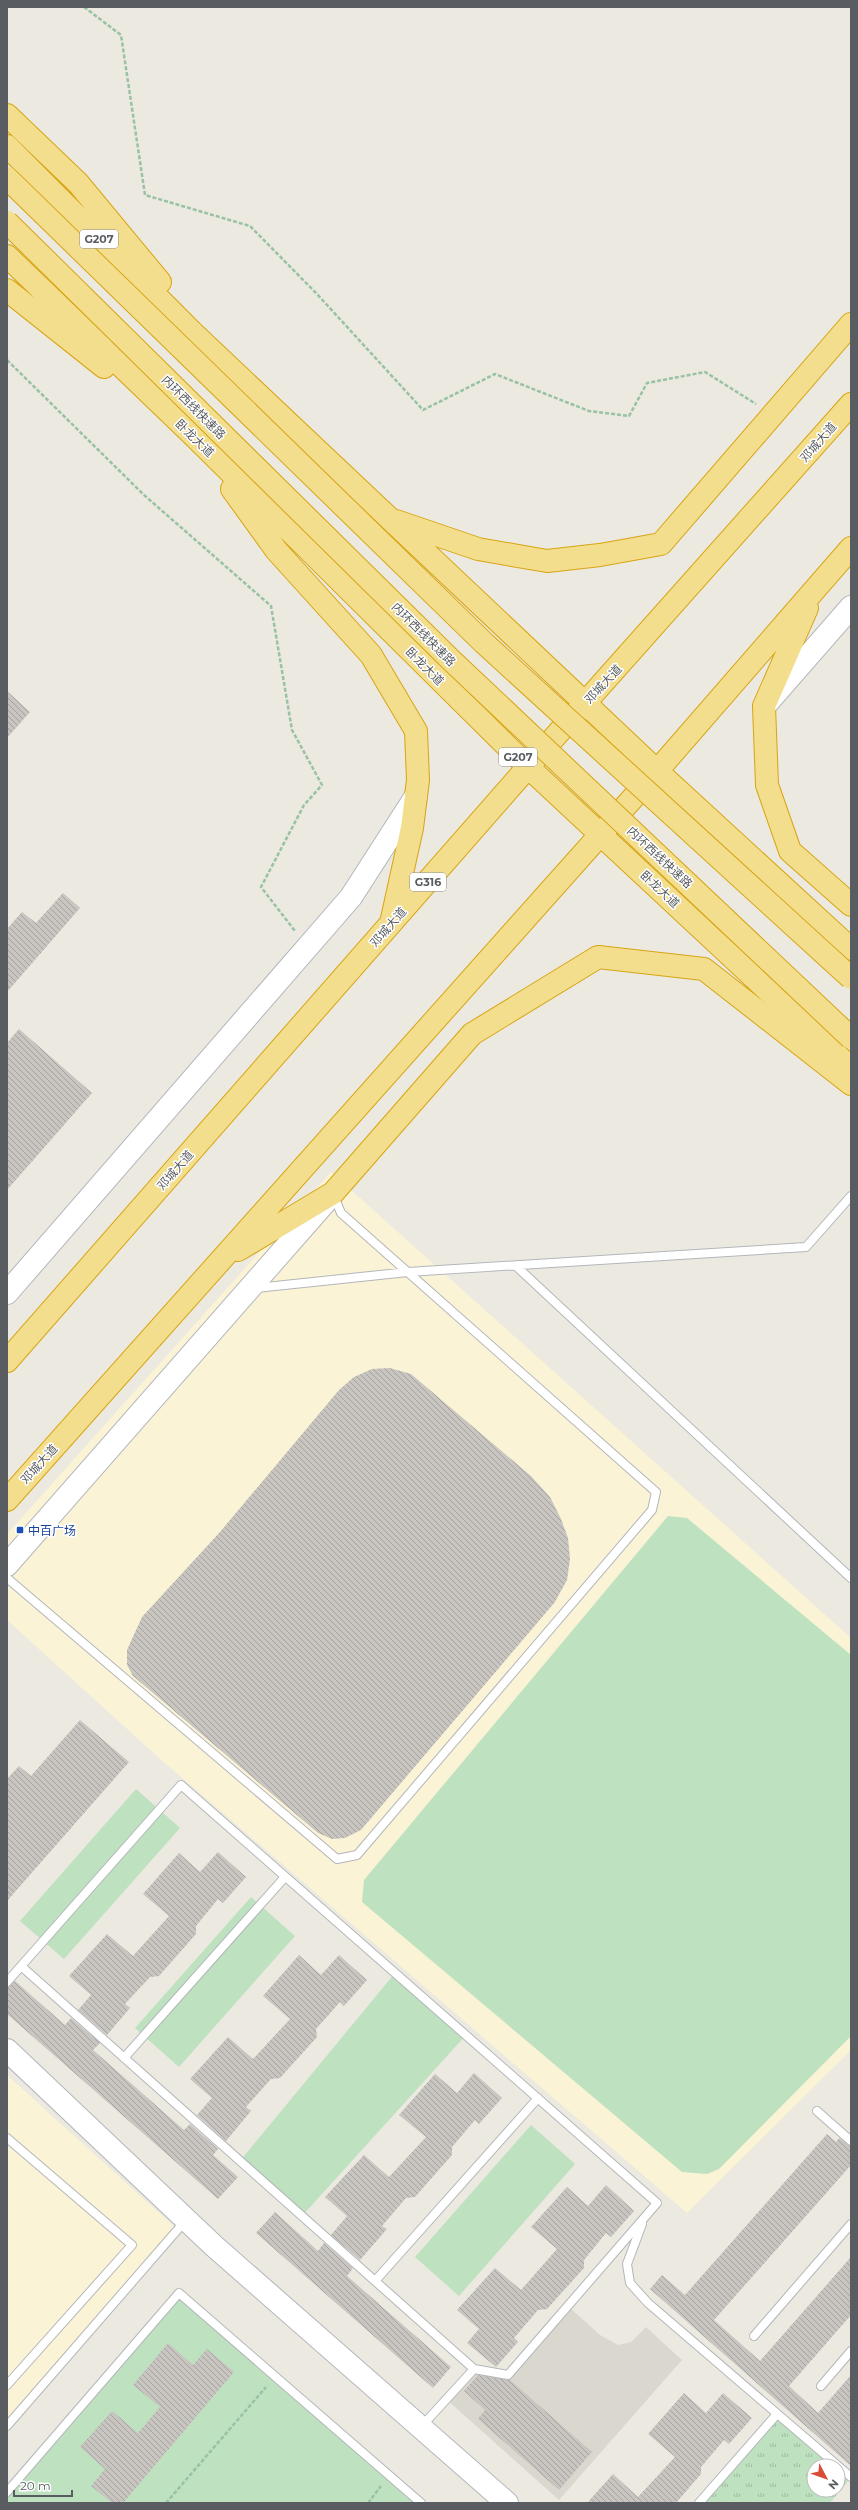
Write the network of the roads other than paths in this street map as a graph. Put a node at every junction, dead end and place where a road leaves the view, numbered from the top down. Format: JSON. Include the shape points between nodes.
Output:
{"nodes":[{"id":1,"x":7,"y":116,"type":"edge"},
{"id":2,"x":7,"y":146,"type":"edge"},
{"id":3,"x":7,"y":178,"type":"edge"},
{"id":4,"x":7,"y":222,"type":"edge"},
{"id":5,"x":7,"y":256,"type":"edge"},
{"id":6,"x":7,"y":290,"type":"edge"},
{"id":7,"x":851,"y":324,"type":"edge"},
{"id":8,"x":236,"y":374,"type":"junction"},
{"id":9,"x":851,"y":404,"type":"edge"},
{"id":10,"x":194,"y":436,"type":"junction"},
{"id":11,"x":389,"y":518,"type":"junction"},
{"id":12,"x":851,"y":548,"type":"edge"},
{"id":13,"x":816,"y":588,"type":"junction"},
{"id":14,"x":851,"y":607,"type":"edge"},
{"id":15,"x":585,"y":703,"type":"junction"},
{"id":16,"x":764,"y":706,"type":"junction"},
{"id":17,"x":528,"y":767,"type":"junction"},
{"id":18,"x":657,"y":771,"type":"junction"},
{"id":19,"x":416,"y":796,"type":"junction"},
{"id":20,"x":600,"y":834,"type":"junction"},
{"id":21,"x":851,"y":905,"type":"edge"},
{"id":22,"x":391,"y":924,"type":"junction"},
{"id":23,"x":851,"y":949,"type":"edge"},
{"id":24,"x":851,"y":978,"type":"edge"},
{"id":25,"x":851,"y":1038,"type":"edge"},
{"id":26,"x":851,"y":1068,"type":"edge"},
{"id":27,"x":851,"y":1084,"type":"edge"},
{"id":28,"x":332,"y":1193,"type":"junction"},
{"id":29,"x":851,"y":1196,"type":"edge"},
{"id":30,"x":219,"y":1261,"type":"junction"},
{"id":31,"x":516,"y":1266,"type":"junction"},
{"id":32,"x":408,"y":1272,"type":"junction"},
{"id":33,"x":249,"y":1289,"type":"junction"},
{"id":34,"x":7,"y":1293,"type":"edge"},
{"id":35,"x":7,"y":1361,"type":"edge"},
{"id":36,"x":7,"y":1500,"type":"edge"},
{"id":37,"x":7,"y":1565,"type":"edge"},
{"id":38,"x":7,"y":1578,"type":"edge"},
{"id":39,"x":851,"y":1578,"type":"edge"},
{"id":40,"x":285,"y":1877,"type":"junction"},
{"id":41,"x":21,"y":1966,"type":"junction"},
{"id":42,"x":7,"y":1982,"type":"edge"},
{"id":43,"x":7,"y":2050,"type":"edge"},
{"id":44,"x":124,"y":2058,"type":"junction"},
{"id":45,"x":538,"y":2098,"type":"junction"},
{"id":46,"x":817,"y":2111,"type":"dead end"},
{"id":47,"x":7,"y":2138,"type":"edge"},
{"id":48,"x":851,"y":2141,"type":"edge"},
{"id":49,"x":645,"y":2218,"type":"junction"},
{"id":50,"x":187,"y":2220,"type":"junction"},
{"id":51,"x":851,"y":2224,"type":"edge"},
{"id":52,"x":375,"y":2281,"type":"junction"},
{"id":53,"x":754,"y":2336,"type":"dead end"},
{"id":54,"x":851,"y":2351,"type":"edge"},
{"id":55,"x":474,"y":2369,"type":"junction"},
{"id":56,"x":7,"y":2385,"type":"edge"},
{"id":57,"x":821,"y":2386,"type":"dead end"},
{"id":58,"x":777,"y":2414,"type":"junction"},
{"id":59,"x":7,"y":2426,"type":"edge"},
{"id":60,"x":421,"y":2428,"type":"junction"},
{"id":61,"x":851,"y":2477,"type":"edge"},
{"id":62,"x":7,"y":2492,"type":"edge"},
{"id":63,"x":421,"y":2503,"type":"edge"},
{"id":64,"x":507,"y":2503,"type":"edge"},
{"id":65,"x":699,"y":2503,"type":"edge"}],
"edges":[{"from":1,"to":8,"type":"highway","via":[[78,183]]},
{"from":2,"to":8,"type":"highway","number":"G207"},
{"from":3,"to":24,"type":"highway","bridge":true,"via":[[484,643]]},
{"from":4,"to":25,"type":"highway","name":"内环西线快速路","bridge":true,"via":[[451,660]]},
{"from":5,"to":10,"type":"highway","name":"卧龙大道","number":"G207"},
{"from":6,"to":10,"type":"highway"},
{"from":7,"to":11,"type":"highway","via":[[661,544],[547,561],[478,549]]},
{"from":8,"to":11,"type":"highway","number":"G207"},
{"from":9,"to":15,"type":"highway","name":"邓城大道","number":"G316"},
{"from":10,"to":17,"type":"highway","name":"卧龙大道","number":"G207"},
{"from":10,"to":19,"type":"highway","via":[[276,550],[371,655],[416,731]]},
{"from":11,"to":15,"type":"highway","number":"G207"},
{"from":12,"to":13,"type":"highway","name":"邓城大道"},
{"from":13,"to":16,"type":"highway"},
{"from":13,"to":18,"type":"highway","name":"邓城大道"},
{"from":14,"to":16,"type":"street"},
{"from":15,"to":17,"type":"highway","name":"邓城大道","number":"G316"},
{"from":15,"to":18,"type":"highway","number":"G207"},
{"from":16,"to":21,"type":"highway","via":[[767,785],[790,851]]},
{"from":17,"to":20,"type":"highway","name":"卧龙大道","number":"G207"},
{"from":17,"to":22,"type":"highway","name":"邓城大道","number":"G316"},
{"from":18,"to":20,"type":"highway","name":"邓城大道"},
{"from":18,"to":23,"type":"highway","number":"G207"},
{"from":19,"to":22,"type":"highway","via":[[412,828]]},
{"from":19,"to":34,"type":"street","via":[[351,897]]},
{"from":20,"to":26,"type":"highway","name":"卧龙大道","number":"G207"},
{"from":20,"to":30,"type":"highway","name":"邓城大道"},
{"from":22,"to":35,"type":"highway","name":"邓城大道","number":"G316"},
{"from":27,"to":28,"type":"highway","via":[[704,969],[598,957],[472,1034]]},
{"from":28,"to":30,"type":"highway"},
{"from":28,"to":32,"type":"lane","via":[[340,1212]]},
{"from":28,"to":33,"type":"street"},
{"from":29,"to":31,"type":"lane","via":[[806,1247]]},
{"from":30,"to":36,"type":"highway","name":"邓城大道"},
{"from":31,"to":32,"type":"lane"},
{"from":31,"to":39,"type":"lane"},
{"from":32,"to":33,"type":"lane"},
{"from":32,"to":38,"type":"lane","via":[[656,1492],[652,1510],[357,1855],[337,1859]]},
{"from":33,"to":37,"type":"street"},
{"from":40,"to":41,"type":"lane","via":[[181,1785]]},
{"from":40,"to":44,"type":"lane"},
{"from":40,"to":45,"type":"lane"},
{"from":41,"to":42,"type":"lane"},
{"from":41,"to":44,"type":"lane"},
{"from":43,"to":50,"type":"street"},
{"from":44,"to":52,"type":"lane"},
{"from":45,"to":49,"type":"lane","via":[[657,2203]]},
{"from":45,"to":52,"type":"lane"},
{"from":46,"to":48,"type":"lane"},
{"from":47,"to":56,"type":"lane","via":[[132,2245]]},
{"from":49,"to":55,"type":"lane","via":[[508,2375]]},
{"from":49,"to":58,"type":"lane","via":[[627,2264],[630,2283],[648,2303]]},
{"from":50,"to":59,"type":"lane"},
{"from":50,"to":60,"type":"street"},
{"from":51,"to":53,"type":"lane"},
{"from":52,"to":55,"type":"lane"},
{"from":54,"to":57,"type":"lane"},
{"from":55,"to":60,"type":"lane"},
{"from":58,"to":61,"type":"lane"},
{"from":58,"to":65,"type":"lane"},
{"from":60,"to":64,"type":"street"},
{"from":62,"to":63,"type":"lane","via":[[179,2294]]}]}
